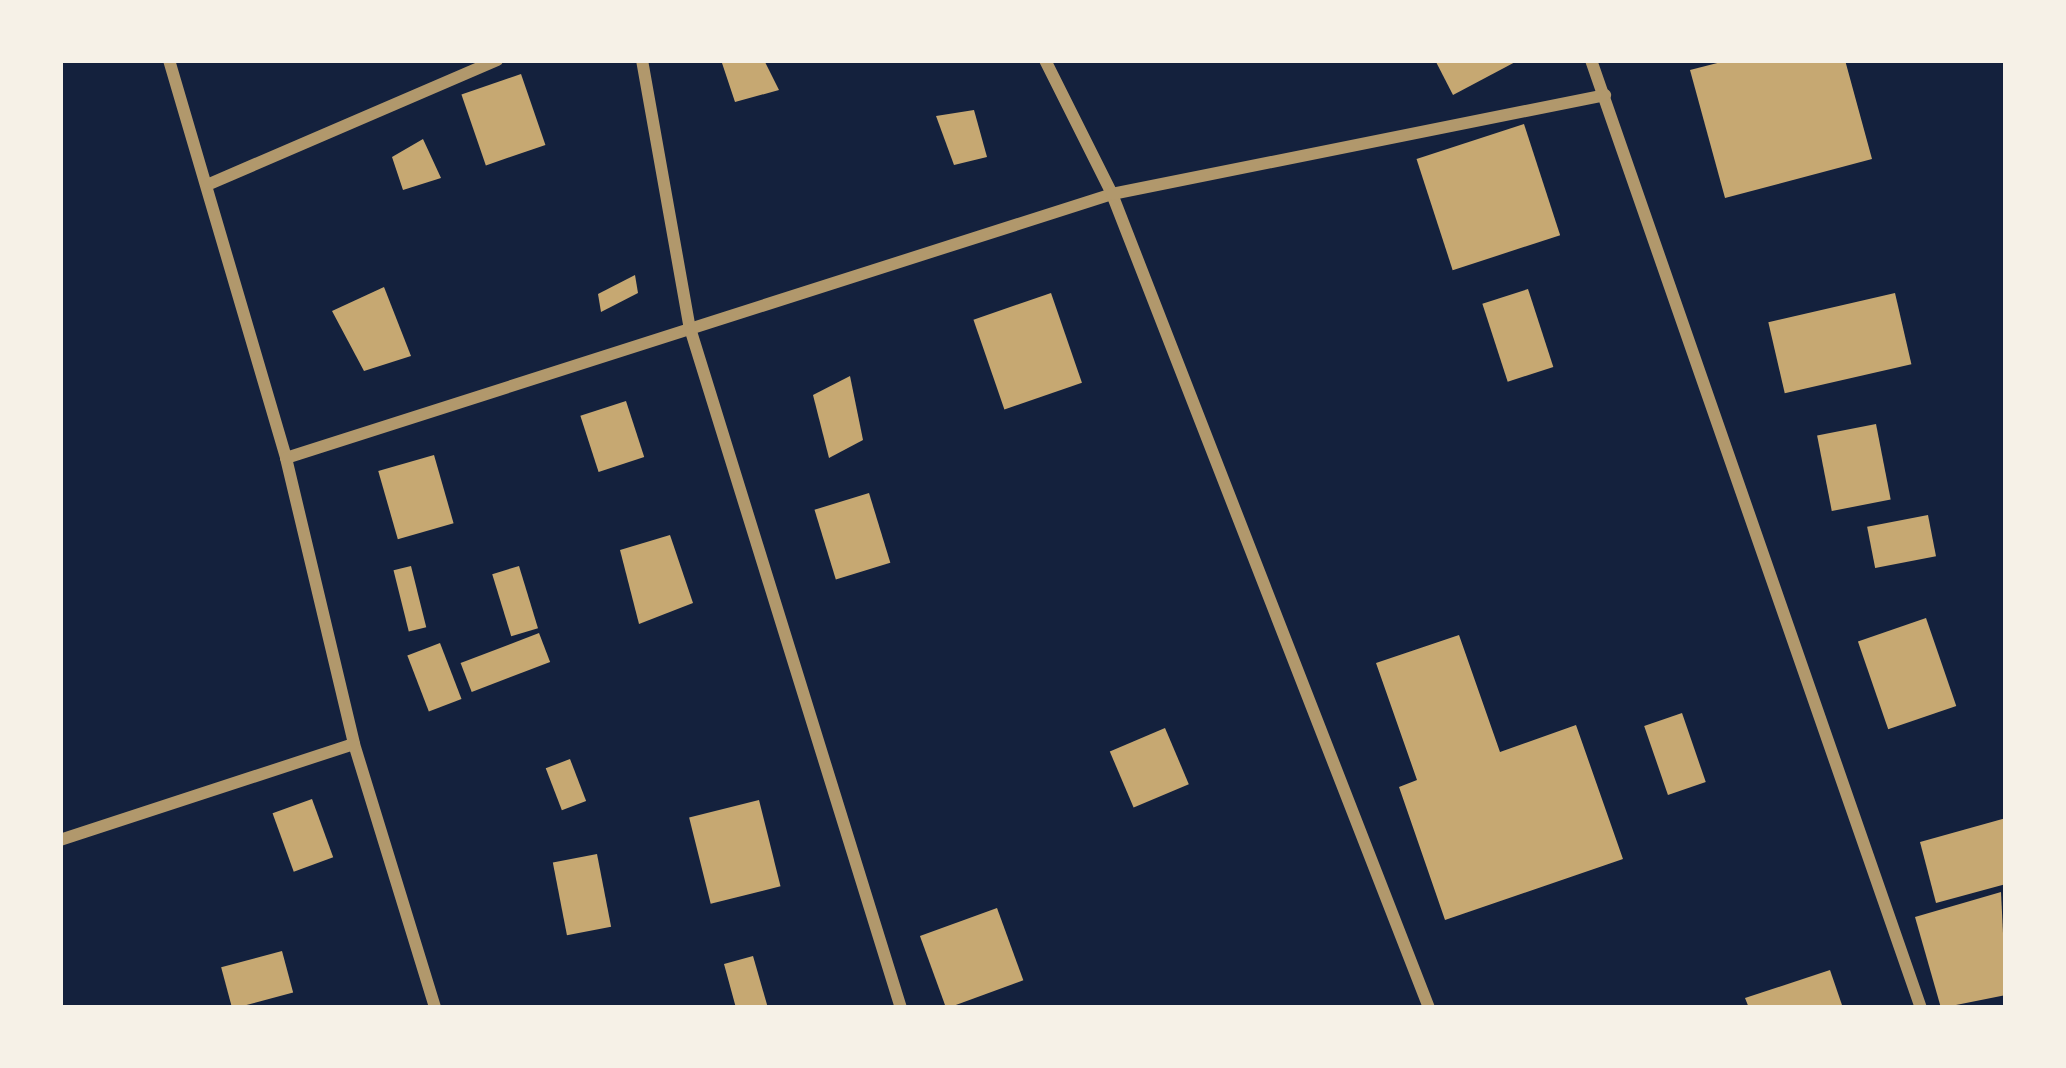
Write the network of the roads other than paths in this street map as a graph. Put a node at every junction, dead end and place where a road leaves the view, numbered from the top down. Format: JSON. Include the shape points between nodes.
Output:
{"nodes":[{"id":1,"x":170,"y":60,"type":"edge"},
{"id":2,"x":497,"y":60,"type":"edge"},
{"id":3,"x":642,"y":60,"type":"edge"},
{"id":4,"x":1045,"y":60,"type":"edge"},
{"id":5,"x":1591,"y":60,"type":"edge"},
{"id":6,"x":1605,"y":94,"type":"junction"},
{"id":7,"x":207,"y":185,"type":"junction"},
{"id":8,"x":1112,"y":194,"type":"junction"},
{"id":9,"x":689,"y":325,"type":"junction"},
{"id":10,"x":286,"y":458,"type":"junction"},
{"id":11,"x":354,"y":744,"type":"junction"},
{"id":12,"x":60,"y":840,"type":"edge"},
{"id":13,"x":435,"y":1008,"type":"edge"},
{"id":14,"x":902,"y":1008,"type":"edge"},
{"id":15,"x":1429,"y":1008,"type":"edge"},
{"id":16,"x":1921,"y":1008,"type":"edge"}],
"edges":[{"from":1,"to":7,"type":"street"},
{"from":2,"to":7,"type":"street"},
{"from":3,"to":9,"type":"street"},
{"from":4,"to":8,"type":"street"},
{"from":5,"to":6,"type":"street"},
{"from":6,"to":8,"type":"street"},
{"from":6,"to":16,"type":"street"},
{"from":7,"to":10,"type":"street"},
{"from":8,"to":9,"type":"street"},
{"from":8,"to":15,"type":"street"},
{"from":9,"to":10,"type":"street"},
{"from":9,"to":14,"type":"street"},
{"from":10,"to":11,"type":"street"},
{"from":11,"to":12,"type":"street"},
{"from":11,"to":13,"type":"street"}]}
